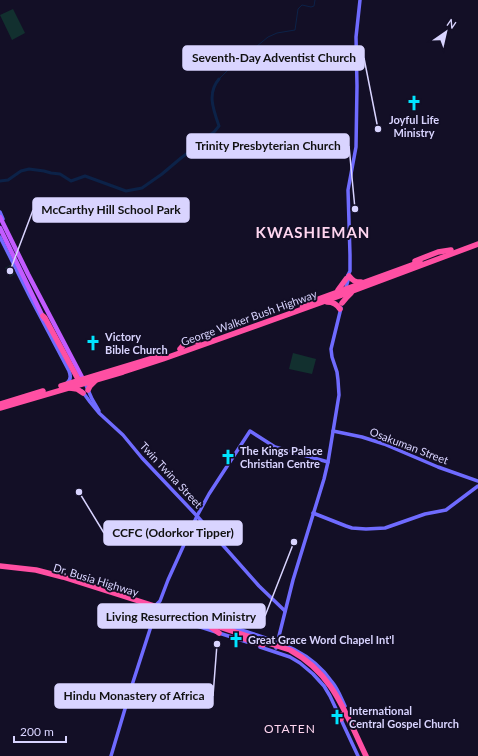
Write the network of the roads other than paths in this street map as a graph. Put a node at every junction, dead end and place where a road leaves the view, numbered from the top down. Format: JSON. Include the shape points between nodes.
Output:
{"nodes":[{"id":1,"x":360,"y":0,"type":"edge"},
{"id":2,"x":0,"y":215,"type":"edge"},
{"id":3,"x":0,"y":228,"type":"edge"},
{"id":4,"x":0,"y":237,"type":"edge"},
{"id":5,"x":478,"y":240,"type":"edge"},
{"id":6,"x":478,"y":244,"type":"edge"},
{"id":7,"x":26,"y":276,"type":"junction"},
{"id":8,"x":348,"y":277,"type":"junction"},
{"id":9,"x":366,"y":281,"type":"junction"},
{"id":10,"x":354,"y":290,"type":"junction"},
{"id":11,"x":343,"y":292,"type":"junction"},
{"id":12,"x":321,"y":303,"type":"junction"},
{"id":13,"x":341,"y":307,"type":"junction"},
{"id":14,"x":38,"y":309,"type":"junction"},
{"id":15,"x":43,"y":316,"type":"joint"},
{"id":16,"x":198,"y":342,"type":"junction"},
{"id":17,"x":180,"y":349,"type":"junction"},
{"id":18,"x":115,"y":370,"type":"junction"},
{"id":19,"x":80,"y":380,"type":"junction"},
{"id":20,"x":96,"y":380,"type":"junction"},
{"id":21,"x":68,"y":385,"type":"junction"},
{"id":22,"x":86,"y":391,"type":"junction"},
{"id":23,"x":25,"y":400,"type":"junction"},
{"id":24,"x":0,"y":404,"type":"edge"},
{"id":25,"x":0,"y":408,"type":"edge"},
{"id":26,"x":0,"y":412,"type":"edge"},
{"id":27,"x":333,"y":431,"type":"junction"},
{"id":28,"x":328,"y":462,"type":"junction"},
{"id":29,"x":478,"y":481,"type":"edge"},
{"id":30,"x":478,"y":486,"type":"edge"},
{"id":31,"x":313,"y":512,"type":"junction"},
{"id":32,"x":196,"y":516,"type":"junction"},
{"id":33,"x":0,"y":568,"type":"edge"},
{"id":34,"x":160,"y":601,"type":"junction"},
{"id":35,"x":155,"y":606,"type":"junction"},
{"id":36,"x":147,"y":607,"type":"junction"},
{"id":37,"x":164,"y":609,"type":"junction"},
{"id":38,"x":285,"y":611,"type":"junction"},
{"id":39,"x":154,"y":617,"type":"junction"},
{"id":40,"x":215,"y":630,"type":"junction"},
{"id":41,"x":278,"y":643,"type":"junction"},
{"id":42,"x":329,"y":680,"type":"junction"},
{"id":43,"x":342,"y":717,"type":"junction"},
{"id":44,"x":111,"y":756,"type":"edge"},
{"id":45,"x":358,"y":756,"type":"edge"},
{"id":46,"x":361,"y":756,"type":"edge"},
{"id":47,"x":366,"y":756,"type":"edge"},
{"id":48,"x":369,"y":756,"type":"edge"}],
"edges":[{"from":1,"to":8,"type":"street","via":[[356,37],[356,147],[348,190]]},
{"from":2,"to":7,"type":"main road"},
{"from":2,"to":18,"type":"street","name":"George Walker Bush Highway","via":[[78,367],[84,375],[90,376]]},
{"from":3,"to":7,"type":"main road"},
{"from":4,"to":14,"type":"street"},
{"from":5,"to":9,"type":"highway","name":"George Walker Bush Highway","via":[[438,252]]},
{"from":6,"to":10,"type":"highway","name":"George Walker Bush Highway"},
{"from":7,"to":14,"type":"main road"},
{"from":7,"to":19,"type":"main road"},
{"from":8,"to":9,"type":"highway","via":[[356,282]]},
{"from":8,"to":11,"type":"highway"},
{"from":8,"to":11,"type":"street"},
{"from":9,"to":11,"type":"highway","name":"George Walker Bush Highway"},
{"from":10,"to":11,"type":"highway","name":"George Walker Bush Highway"},
{"from":10,"to":13,"type":"highway"},
{"from":11,"to":12,"type":"highway","name":"George Walker Bush Highway"},
{"from":11,"to":13,"type":"street"},
{"from":11,"to":16,"type":"highway","name":"George Walker Bush Highway"},
{"from":12,"to":13,"type":"highway","via":[[331,302]]},
{"from":12,"to":20,"type":"highway","name":"George Walker Bush Highway"},
{"from":13,"to":27,"type":"street","via":[[331,349],[339,389]]},
{"from":14,"to":15,"type":"main road"},
{"from":14,"to":21,"type":"street","via":[[69,371]]},
{"from":15,"to":19,"type":"highway"},
{"from":16,"to":17,"type":"highway","name":"George Walker Bush Highway"},
{"from":16,"to":17,"type":"highway","via":[[188,342]]},
{"from":17,"to":18,"type":"highway","name":"George Walker Bush Highway","via":[[136,360]]},
{"from":18,"to":19,"type":"highway","name":"George Walker Bush Highway"},
{"from":19,"to":20,"type":"highway","name":"George Walker Bush Highway"},
{"from":19,"to":21,"type":"highway","name":"George Walker Bush Highway"},
{"from":19,"to":22,"type":"street","name":"Twin Twina Street"},
{"from":20,"to":22,"type":"highway"},
{"from":21,"to":22,"type":"highway"},
{"from":21,"to":23,"type":"highway","name":"George Walker Bush Highway"},
{"from":21,"to":24,"type":"highway","name":"George Walker Bush Highway"},
{"from":22,"to":32,"type":"street","name":"Twin Twina Street","via":[[109,422]]},
{"from":23,"to":25,"type":"highway","name":"George Walker Bush Highway"},
{"from":23,"to":26,"type":"highway"},
{"from":27,"to":28,"type":"street"},
{"from":27,"to":29,"type":"street","name":"Osakuman Street","via":[[384,444]]},
{"from":28,"to":31,"type":"street"},
{"from":28,"to":32,"type":"street","via":[[276,447],[250,431]]},
{"from":30,"to":31,"type":"street","via":[[446,510],[425,514],[385,528],[352,528]]},
{"from":31,"to":38,"type":"street"},
{"from":32,"to":34,"type":"street"},
{"from":32,"to":38,"type":"street","name":"Twin Twina Street"},
{"from":33,"to":35,"type":"highway","name":"Dr. Busia Highway","via":[[46,572]]},
{"from":33,"to":36,"type":"highway","name":"Dr. Busia Highway","via":[[43,575]]},
{"from":34,"to":35,"type":"street"},
{"from":34,"to":37,"type":"street"},
{"from":35,"to":37,"type":"highway","name":"Dr. Busia Highway"},
{"from":36,"to":39,"type":"highway","via":[[153,611]]},
{"from":36,"to":40,"type":"highway","name":"Dr. Busia Highway"},
{"from":37,"to":41,"type":"highway","name":"Dr. Busia Highway"},
{"from":38,"to":41,"type":"street"},
{"from":39,"to":40,"type":"street","via":[[163,615]]},
{"from":39,"to":44,"type":"street"},
{"from":40,"to":41,"type":"highway","name":"Dr. Busia Highway","via":[[272,645]]},
{"from":40,"to":43,"type":"street","name":"Dr. Busia Highway","via":[[283,654],[300,663],[324,686]]},
{"from":41,"to":42,"type":"highway","name":"Dr. Busia Highway","via":[[310,663]]},
{"from":41,"to":42,"type":"street","name":"Dr. Busia Highway","via":[[309,658]]},
{"from":41,"to":43,"type":"highway","name":"Dr. Busia Highway","via":[[323,680]]},
{"from":42,"to":47,"type":"highway","name":"Dr. Busia Highway"},
{"from":42,"to":48,"type":"street","name":"Dr. Busia Highway","via":[[340,695]]},
{"from":43,"to":45,"type":"street","name":"Dr. Busia Highway"},
{"from":43,"to":46,"type":"highway","name":"Dr. Busia Highway"}]}
